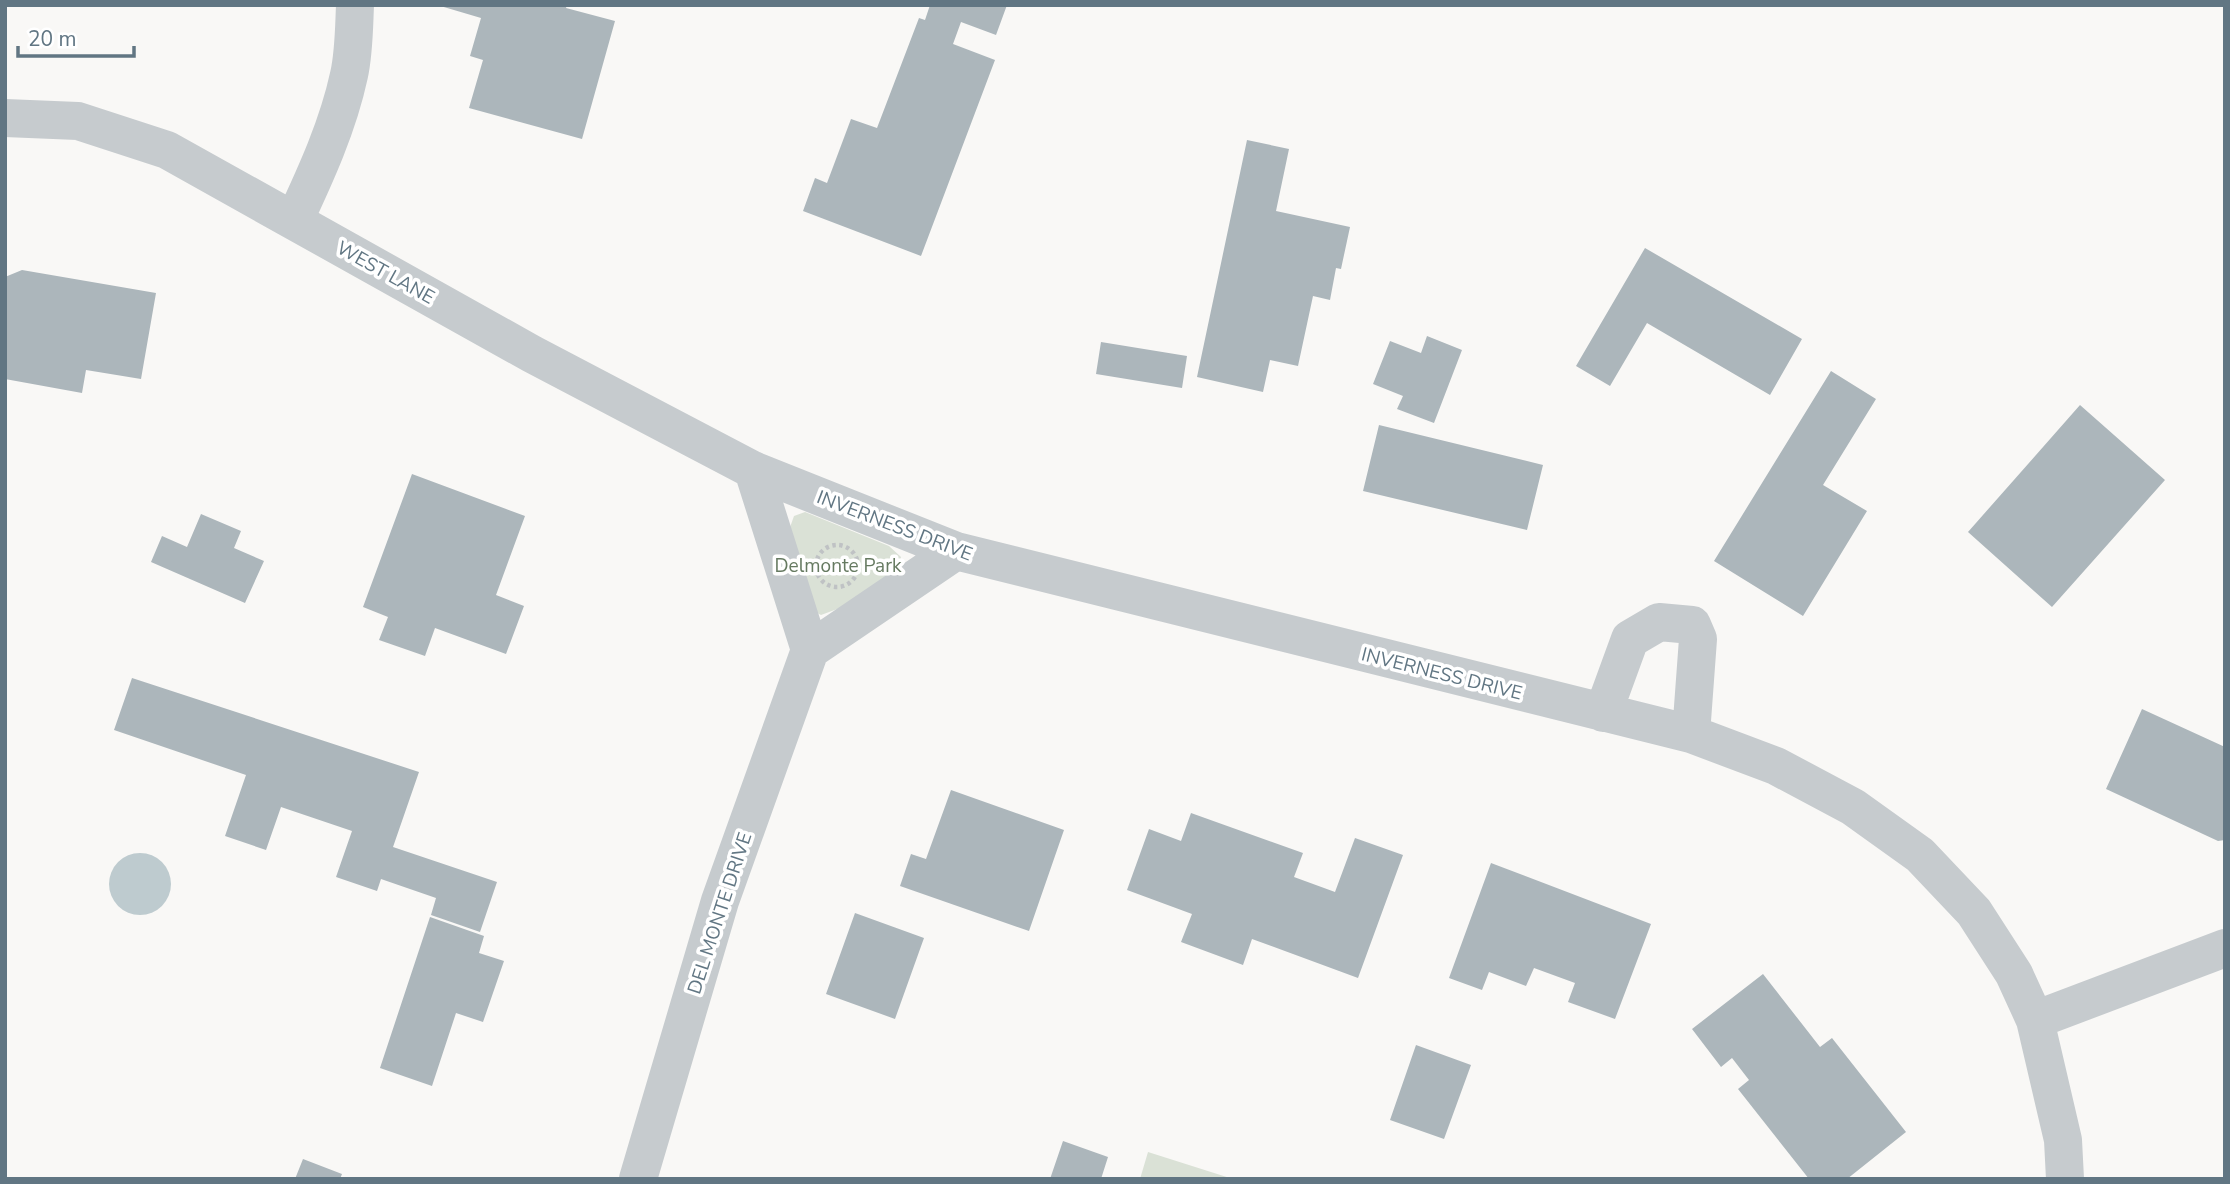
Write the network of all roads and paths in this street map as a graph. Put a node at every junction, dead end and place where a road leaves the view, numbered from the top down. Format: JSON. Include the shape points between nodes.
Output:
{"nodes":[{"id":1,"x":355,"y":5,"type":"edge"},
{"id":2,"x":6,"y":114,"type":"edge"},
{"id":3,"x":295,"y":221,"type":"junction"},
{"id":4,"x":752,"y":470,"type":"junction"},
{"id":5,"x":956,"y":551,"type":"junction"},
{"id":6,"x":818,"y":558,"type":"joint"},
{"id":7,"x":810,"y":650,"type":"junction"},
{"id":8,"x":1603,"y":713,"type":"junction"},
{"id":9,"x":1690,"y":734,"type":"junction"},
{"id":10,"x":2225,"y":948,"type":"edge"},
{"id":11,"x":2035,"y":1020,"type":"junction"},
{"id":12,"x":638,"y":1179,"type":"edge"},
{"id":13,"x":2065,"y":1179,"type":"edge"}],
"edges":[{"from":1,"to":3,"type":"street","via":[[350,73],[326,150]]},
{"from":2,"to":3,"type":"street","name":"WEST LANE","via":[[78,121],[167,149]]},
{"from":3,"to":4,"type":"street","name":"WEST LANE"},
{"from":4,"to":5,"type":"street","name":"INVERNESS DRIVE"},
{"from":4,"to":7,"type":"street"},
{"from":5,"to":7,"type":"street"},
{"from":5,"to":8,"type":"street","name":"INVERNESS DRIVE"},
{"from":6,"to":6,"type":"path","via":[[820,578],[831,586],[845,585],[856,576],[856,556],[846,547],[828,547]]},
{"from":7,"to":12,"type":"street","name":"DEL MONTE DRIVE","via":[[720,901]]},
{"from":8,"to":9,"type":"street","name":"INVERNESS DRIVE"},
{"from":8,"to":9,"type":"street","via":[[1630,639],[1659,622],[1692,625],[1698,639]]},
{"from":9,"to":11,"type":"street","name":"INVERNESS DRIVE","via":[[1776,766],[1853,807],[1920,855],[1974,912],[2014,974]]},
{"from":10,"to":11,"type":"street"},
{"from":11,"to":13,"type":"street","name":"INVERNESS DRIVE","via":[[2063,1140]]}]}
